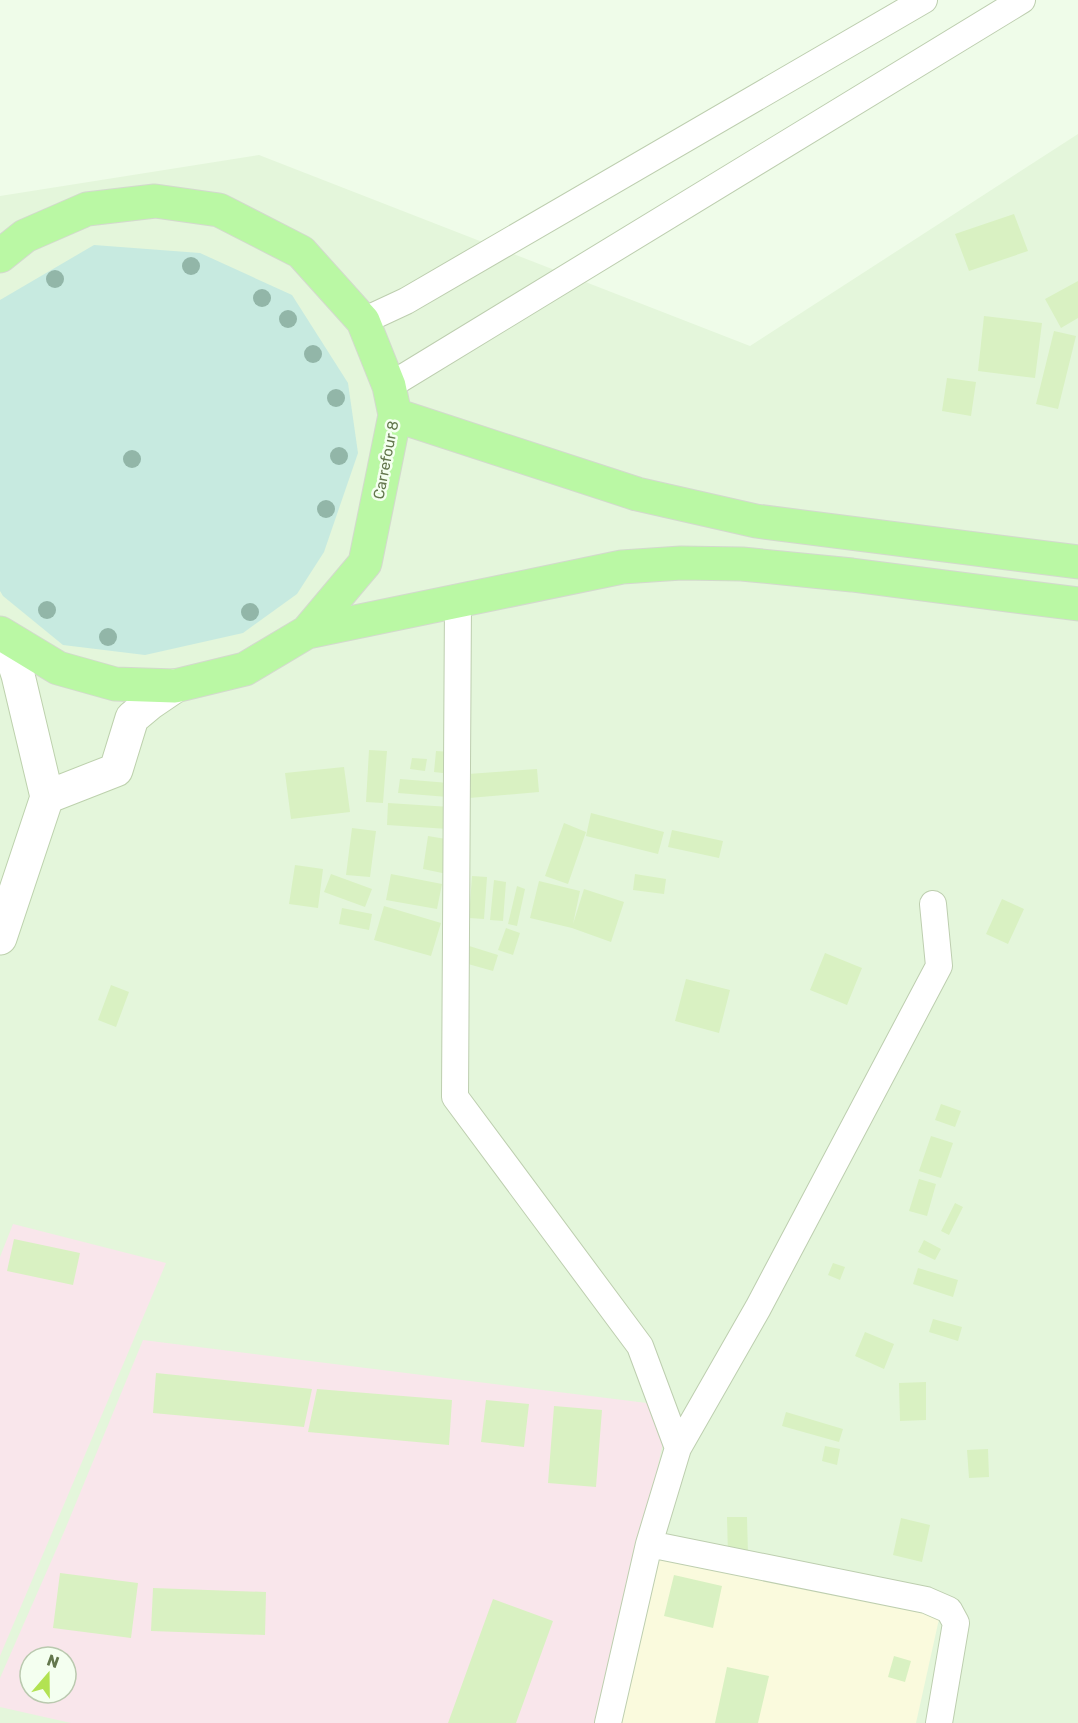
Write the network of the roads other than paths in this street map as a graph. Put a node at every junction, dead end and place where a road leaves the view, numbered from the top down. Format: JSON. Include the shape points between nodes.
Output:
{"nodes":[{"id":1,"x":924,"y":0,"type":"edge"},
{"id":2,"x":1022,"y":0,"type":"edge"},
{"id":3,"x":0,"y":256,"type":"edge"},
{"id":4,"x":363,"y":321,"type":"junction"},
{"id":5,"x":392,"y":400,"type":"junction"},
{"id":6,"x":1078,"y":562,"type":"edge"},
{"id":7,"x":458,"y":603,"type":"junction"},
{"id":8,"x":1078,"y":604,"type":"edge"},
{"id":9,"x":307,"y":632,"type":"junction"},
{"id":10,"x":3,"y":636,"type":"edge"},
{"id":11,"x":175,"y":686,"type":"junction"},
{"id":12,"x":47,"y":797,"type":"junction"},
{"id":13,"x":933,"y":904,"type":"dead end"},
{"id":14,"x":0,"y":938,"type":"edge"},
{"id":15,"x":678,"y":1448,"type":"junction"},
{"id":16,"x":649,"y":1544,"type":"junction"},
{"id":17,"x":608,"y":1723,"type":"edge"},
{"id":18,"x":939,"y":1723,"type":"edge"}],
"edges":[{"from":1,"to":4,"type":"street","via":[[406,301]]},
{"from":2,"to":5,"type":"street"},
{"from":3,"to":4,"type":"main road","via":[[25,236],[87,209],[155,201],[219,210],[301,252]]},
{"from":4,"to":5,"type":"main road"},
{"from":5,"to":6,"type":"main road","via":[[637,494],[756,521]]},
{"from":5,"to":9,"type":"main road","name":"Carrefour 8","via":[[366,563]]},
{"from":7,"to":8,"type":"main road","via":[[622,567],[681,563],[742,564],[852,575]]},
{"from":7,"to":9,"type":"main road"},
{"from":7,"to":15,"type":"street","via":[[455,1097],[640,1346]]},
{"from":9,"to":11,"type":"main road","name":"Carrefour 8","via":[[245,669]]},
{"from":10,"to":11,"type":"main road","name":"Carrefour 8","via":[[58,668],[115,684]]},
{"from":10,"to":12,"type":"street","via":[[18,675]]},
{"from":11,"to":12,"type":"street","via":[[132,718],[116,770]]},
{"from":12,"to":14,"type":"street"},
{"from":13,"to":15,"type":"street","via":[[939,966],[758,1308]]},
{"from":15,"to":16,"type":"street"},
{"from":16,"to":17,"type":"street"},
{"from":16,"to":18,"type":"street","via":[[926,1600],[949,1610],[956,1623]]}]}
